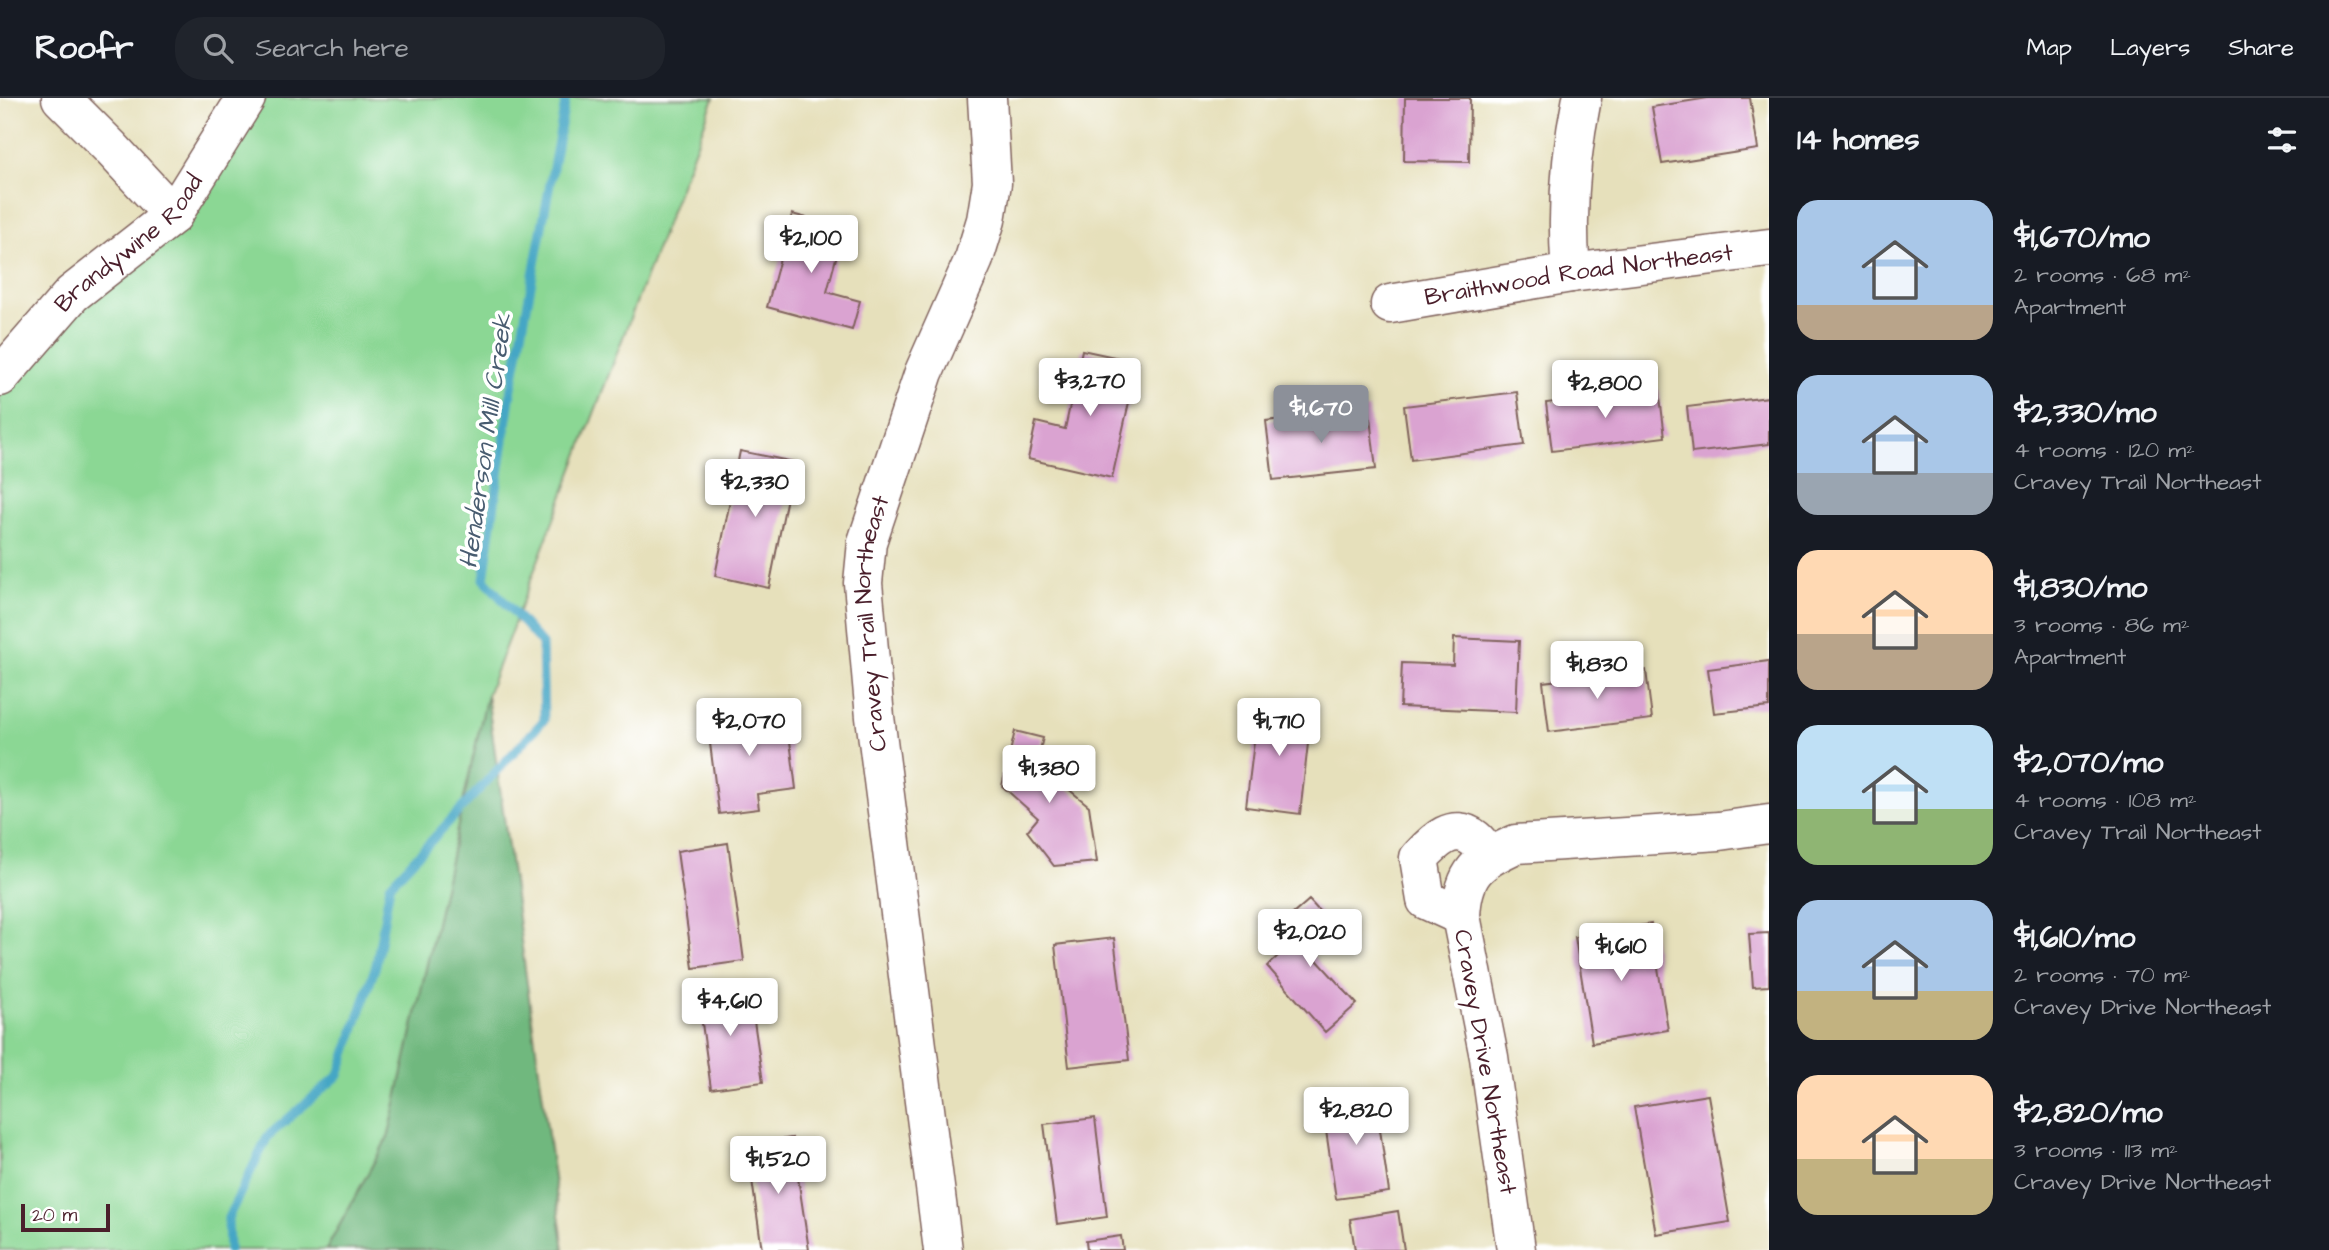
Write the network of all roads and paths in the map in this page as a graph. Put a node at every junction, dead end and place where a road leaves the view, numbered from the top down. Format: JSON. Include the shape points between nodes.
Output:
{"nodes":[{"id":1,"x":61,"y":98,"type":"edge"},
{"id":2,"x":246,"y":98,"type":"edge"},
{"id":3,"x":987,"y":98,"type":"edge"},
{"id":4,"x":1582,"y":98,"type":"edge"},
{"id":5,"x":173,"y":215,"type":"junction"},
{"id":6,"x":1769,"y":248,"type":"edge"},
{"id":7,"x":1572,"y":273,"type":"junction"},
{"id":8,"x":1390,"y":304,"type":"dead end"},
{"id":9,"x":0,"y":377,"type":"edge"},
{"id":10,"x":1769,"y":824,"type":"edge"},
{"id":11,"x":1480,"y":866,"type":"junction"},
{"id":12,"x":1461,"y":915,"type":"junction"},
{"id":13,"x":943,"y":1250,"type":"edge"},
{"id":14,"x":1516,"y":1250,"type":"edge"}],
"edges":[{"from":1,"to":5,"type":"street"},
{"from":2,"to":5,"type":"street","name":"Brandywine Road"},
{"from":3,"to":13,"type":"street","name":"Cravey Trail Northeast","via":[[992,183],[986,220],[974,259],[924,372],[867,542],[863,583],[875,717]]},
{"from":4,"to":7,"type":"street","via":[[1573,138],[1567,227]]},
{"from":5,"to":9,"type":"street","name":"Brandywine Road","via":[[72,294]]},
{"from":6,"to":7,"type":"street","name":"Braithwood Road Northeast"},
{"from":7,"to":8,"type":"street","name":"Braithwood Road Northeast"},
{"from":10,"to":11,"type":"street","via":[[1516,844]]},
{"from":11,"to":12,"type":"street","name":"Cravey Drive Northeast","via":[[1462,894]]},
{"from":11,"to":12,"type":"street","via":[[1474,838],[1459,832],[1437,838],[1419,859],[1426,900]]},
{"from":12,"to":14,"type":"street","name":"Cravey Drive Northeast","via":[[1489,1057]]}]}
